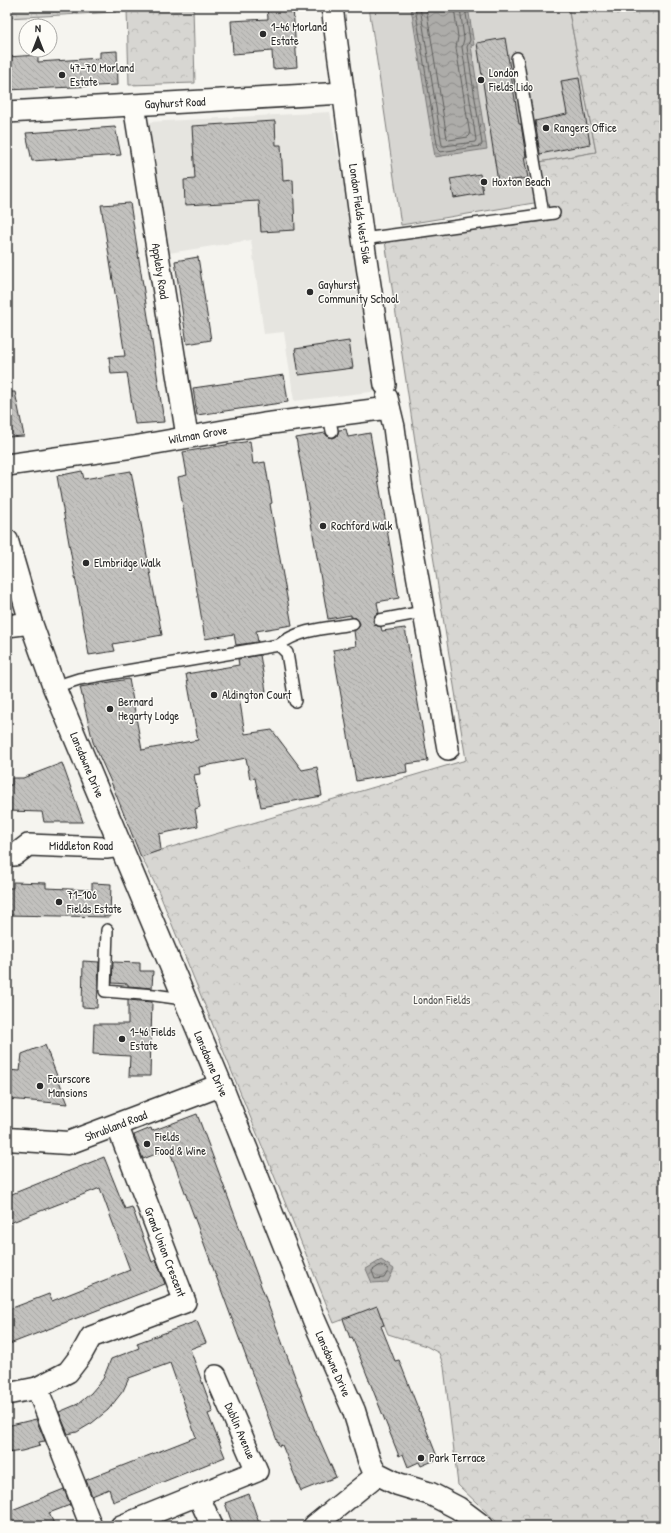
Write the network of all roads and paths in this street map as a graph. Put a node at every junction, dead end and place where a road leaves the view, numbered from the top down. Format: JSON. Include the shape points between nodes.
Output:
{"nodes":[{"id":1,"x":332,"y":7,"type":"edge"},
{"id":2,"x":517,"y":58,"type":"dead end"},
{"id":3,"x":344,"y":93,"type":"junction"},
{"id":4,"x":134,"y":106,"type":"junction"},
{"id":5,"x":7,"y":112,"type":"edge"},
{"id":6,"x":363,"y":239,"type":"junction"},
{"id":7,"x":387,"y":397,"type":"junction"},
{"id":8,"x":187,"y":436,"type":"junction"},
{"id":9,"x":7,"y":465,"type":"edge"},
{"id":10,"x":7,"y":541,"type":"edge"},
{"id":11,"x":423,"y":612,"type":"junction"},
{"id":12,"x":380,"y":620,"type":"dead end"},
{"id":13,"x":31,"y":623,"type":"junction"},
{"id":14,"x":352,"y":624,"type":"dead end"},
{"id":15,"x":7,"y":626,"type":"edge"},
{"id":16,"x":279,"y":646,"type":"junction"},
{"id":17,"x":54,"y":687,"type":"junction"},
{"id":18,"x":295,"y":701,"type":"dead end"},
{"id":19,"x":448,"y":749,"type":"dead end"},
{"id":20,"x":120,"y":846,"type":"junction"},
{"id":21,"x":19,"y":847,"type":"edge"},
{"id":22,"x":107,"y":930,"type":"dead end"},
{"id":23,"x":183,"y":999,"type":"junction"},
{"id":24,"x":221,"y":1085,"type":"junction"},
{"id":25,"x":117,"y":1125,"type":"junction"},
{"id":26,"x":7,"y":1139,"type":"edge"},
{"id":27,"x":216,"y":1376,"type":"dead end"},
{"id":28,"x":37,"y":1388,"type":"junction"},
{"id":29,"x":7,"y":1394,"type":"edge"},
{"id":30,"x":378,"y":1474,"type":"junction"},
{"id":31,"x":198,"y":1495,"type":"junction"},
{"id":32,"x":91,"y":1526,"type":"edge"},
{"id":33,"x":120,"y":1526,"type":"edge"},
{"id":34,"x":212,"y":1526,"type":"edge"},
{"id":35,"x":314,"y":1526,"type":"edge"},
{"id":36,"x":482,"y":1526,"type":"edge"}],
"edges":[{"from":1,"to":3,"type":"street","name":"London Fields West Side"},
{"from":2,"to":6,"type":"lane","via":[[549,214]]},
{"from":3,"to":4,"type":"street","name":"Gayhurst Road"},
{"from":3,"to":6,"type":"street","name":"London Fields West Side"},
{"from":4,"to":5,"type":"street","name":"Gayhurst Road"},
{"from":4,"to":8,"type":"street","name":"Appleby Road"},
{"from":6,"to":7,"type":"street","name":"London Fields West Side"},
{"from":7,"to":8,"type":"street","name":"Wilman Grove","via":[[330,423]]},
{"from":7,"to":11,"type":"street","name":"London Fields West Side"},
{"from":8,"to":9,"type":"street","name":"Wilman Grove","via":[[140,446]]},
{"from":10,"to":13,"type":"street","name":"Lansdowne Drive"},
{"from":11,"to":12,"type":"lane"},
{"from":11,"to":19,"type":"street","name":"London Fields West Side"},
{"from":13,"to":15,"type":"street"},
{"from":13,"to":17,"type":"street","name":"Lansdowne Drive"},
{"from":14,"to":16,"type":"lane","via":[[300,633]]},
{"from":16,"to":17,"type":"lane","via":[[80,679]]},
{"from":16,"to":18,"type":"lane","via":[[287,653]]},
{"from":17,"to":20,"type":"street","name":"Lansdowne Drive"},
{"from":20,"to":21,"type":"street","name":"Middleton Road"},
{"from":20,"to":23,"type":"street","name":"Lansdowne Drive"},
{"from":22,"to":23,"type":"lane","via":[[105,991]]},
{"from":23,"to":24,"type":"street","name":"Lansdowne Drive"},
{"from":24,"to":25,"type":"street","name":"Shrubland Road"},
{"from":24,"to":30,"type":"street","name":"Lansdowne Drive","via":[[314,1320],[354,1410],[369,1460]]},
{"from":25,"to":26,"type":"street","name":"Shrubland Road","via":[[68,1143]]},
{"from":25,"to":28,"type":"street","name":"Grand Union Crescent","via":[[185,1302],[91,1337],[68,1372]]},
{"from":27,"to":31,"type":"street","name":"Dublin Avenue","via":[[257,1471]]},
{"from":28,"to":29,"type":"street","name":"Grand Union Crescent"},
{"from":28,"to":32,"type":"street"},
{"from":30,"to":35,"type":"street"},
{"from":30,"to":36,"type":"street","via":[[449,1503]]},
{"from":31,"to":33,"type":"street","name":"Dublin Avenue"},
{"from":31,"to":34,"type":"street"}]}
